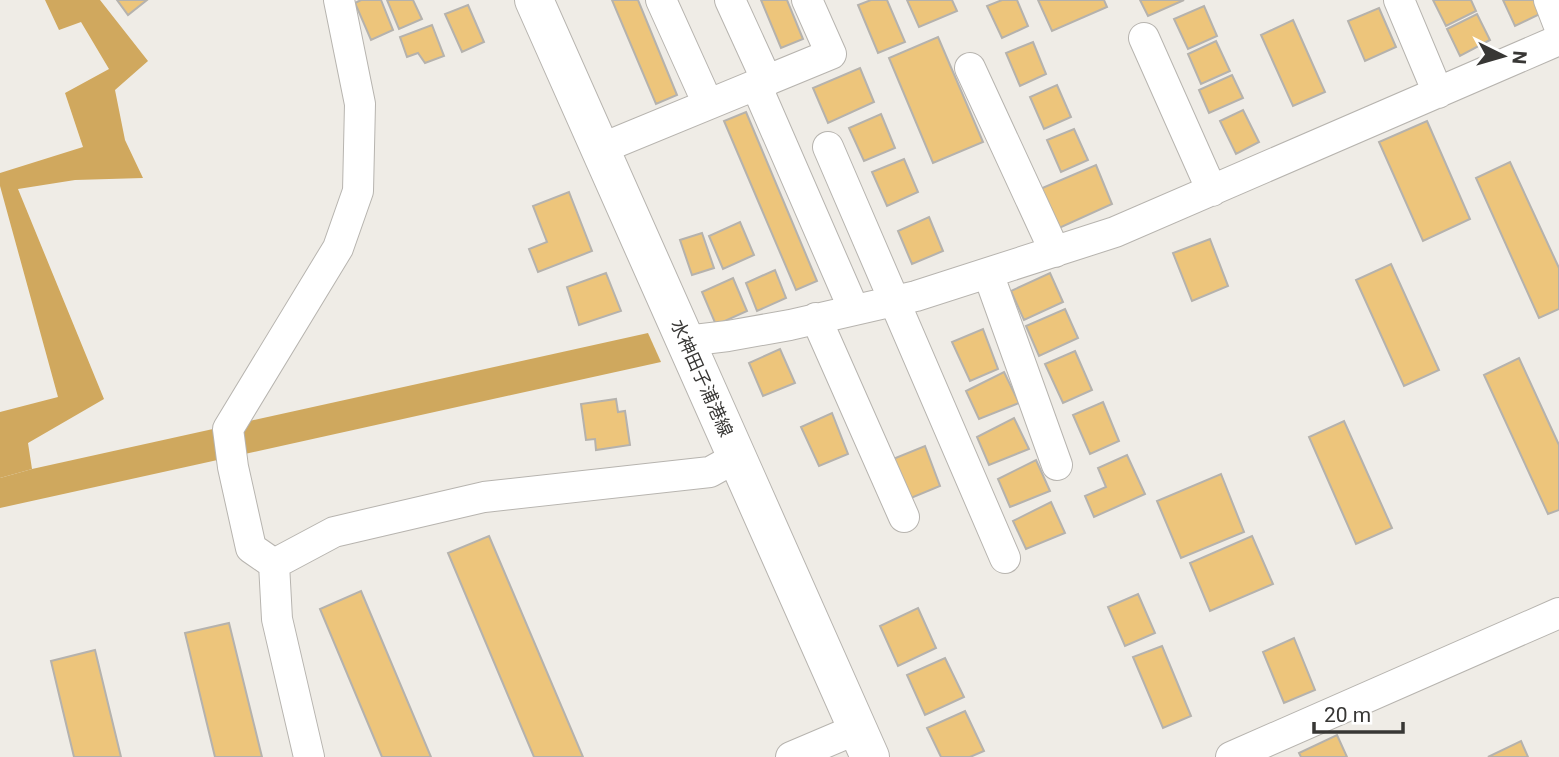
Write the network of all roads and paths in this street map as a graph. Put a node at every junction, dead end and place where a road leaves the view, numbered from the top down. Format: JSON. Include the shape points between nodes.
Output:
{"nodes":[{"id":1,"x":339,"y":0,"type":"edge"},
{"id":2,"x":534,"y":0,"type":"edge"},
{"id":3,"x":661,"y":0,"type":"edge"},
{"id":4,"x":730,"y":0,"type":"edge"},
{"id":5,"x":807,"y":0,"type":"edge"},
{"id":6,"x":1399,"y":0,"type":"edge"},
{"id":7,"x":1549,"y":0,"type":"edge"},
{"id":8,"x":1559,"y":26,"type":"edge"},
{"id":9,"x":1144,"y":38,"type":"dead end"},
{"id":10,"x":1559,"y":40,"type":"edge"},
{"id":11,"x":970,"y":68,"type":"dead end"},
{"id":12,"x":761,"y":83,"type":"junction"},
{"id":13,"x":1438,"y":93,"type":"junction"},
{"id":14,"x":708,"y":104,"type":"junction"},
{"id":15,"x":828,"y":147,"type":"dead end"},
{"id":16,"x":600,"y":149,"type":"junction"},
{"id":17,"x":1212,"y":191,"type":"junction"},
{"id":18,"x":1055,"y":252,"type":"junction"},
{"id":19,"x":988,"y":273,"type":"junction"},
{"id":20,"x":893,"y":301,"type":"junction"},
{"id":21,"x":854,"y":310,"type":"junction"},
{"id":22,"x":816,"y":318,"type":"junction"},
{"id":23,"x":686,"y":341,"type":"junction"},
{"id":24,"x":737,"y":457,"type":"junction"},
{"id":25,"x":1057,"y":465,"type":"dead end"},
{"id":26,"x":904,"y":517,"type":"dead end"},
{"id":27,"x":1005,"y":558,"type":"dead end"},
{"id":28,"x":274,"y":564,"type":"junction"},
{"id":29,"x":1559,"y":613,"type":"edge"},
{"id":30,"x":863,"y":743,"type":"edge"},
{"id":31,"x":309,"y":757,"type":"edge"},
{"id":32,"x":791,"y":757,"type":"edge"},
{"id":33,"x":1231,"y":757,"type":"edge"}],
"edges":[{"from":1,"to":28,"type":"street","via":[[359,104],[358,191],[338,248],[230,443],[251,548]]},
{"from":2,"to":16,"type":"main road","name":"水神田子浦港線"},
{"from":3,"to":14,"type":"street"},
{"from":4,"to":12,"type":"street"},
{"from":5,"to":12,"type":"street","via":[[831,54]]},
{"from":6,"to":13,"type":"street"},
{"from":7,"to":8,"type":"street"},
{"from":9,"to":17,"type":"street"},
{"from":10,"to":13,"type":"street"},
{"from":11,"to":18,"type":"street"},
{"from":12,"to":14,"type":"street"},
{"from":12,"to":21,"type":"street"},
{"from":13,"to":17,"type":"street"},
{"from":14,"to":16,"type":"street"},
{"from":15,"to":20,"type":"street"},
{"from":16,"to":23,"type":"main road","name":"水神田子浦港線"},
{"from":17,"to":18,"type":"street"},
{"from":18,"to":19,"type":"street"},
{"from":19,"to":20,"type":"street"},
{"from":19,"to":25,"type":"street"},
{"from":20,"to":21,"type":"street"},
{"from":20,"to":27,"type":"street"},
{"from":21,"to":22,"type":"street"},
{"from":22,"to":23,"type":"street"},
{"from":22,"to":26,"type":"street"},
{"from":23,"to":24,"type":"main road","name":"水神田子浦港線"},
{"from":24,"to":28,"type":"street","via":[[710,472],[484,497],[334,531]]},
{"from":24,"to":30,"type":"main road","name":"水神田子浦港線"},
{"from":28,"to":31,"type":"street","via":[[277,619]]},
{"from":29,"to":33,"type":"street"},
{"from":30,"to":32,"type":"street"}]}
